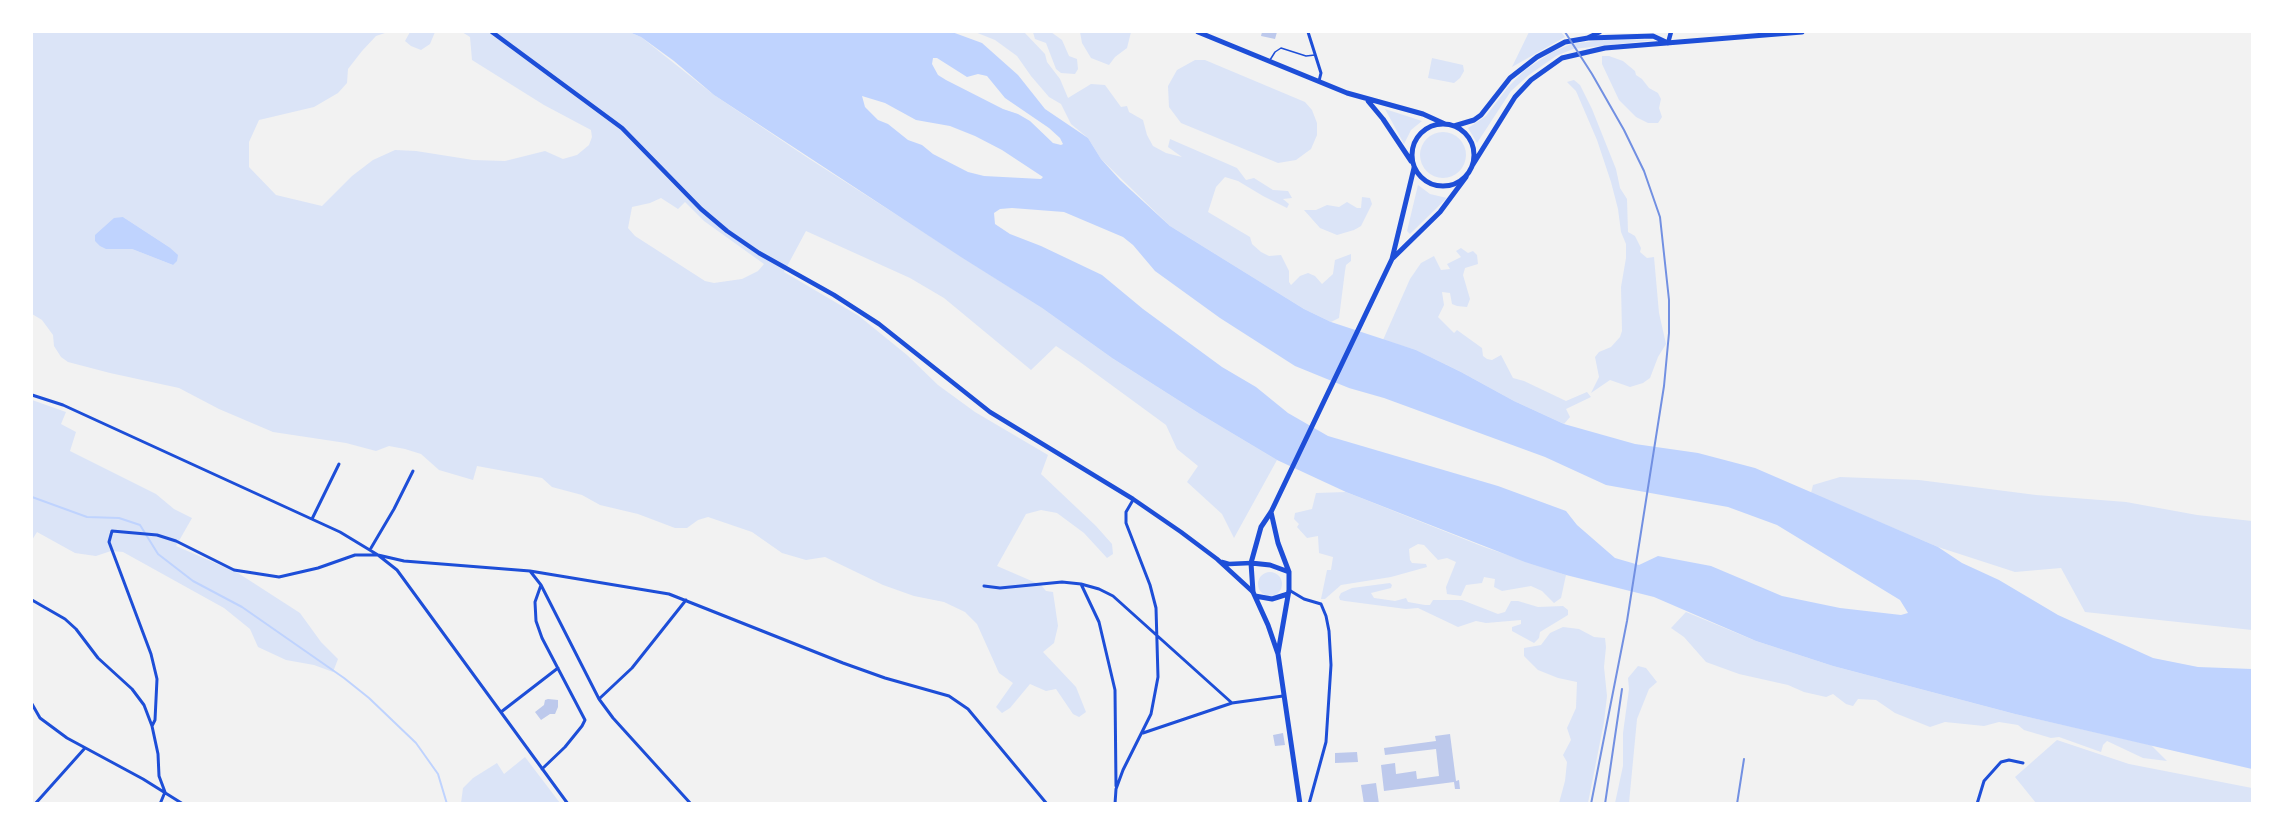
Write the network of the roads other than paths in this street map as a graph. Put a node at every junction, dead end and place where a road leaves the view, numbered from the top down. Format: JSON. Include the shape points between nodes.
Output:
{"nodes":[{"id":1,"x":492,"y":32,"type":"edge"},
{"id":2,"x":1198,"y":32,"type":"edge"},
{"id":3,"x":1308,"y":32,"type":"edge"},
{"id":4,"x":1600,"y":32,"type":"edge"},
{"id":5,"x":1671,"y":32,"type":"edge"},
{"id":6,"x":1802,"y":32,"type":"edge"},
{"id":7,"x":1588,"y":38,"type":"junction"},
{"id":8,"x":1668,"y":43,"type":"junction"},
{"id":9,"x":1315,"y":56,"type":"junction"},
{"id":10,"x":1269,"y":61,"type":"junction"},
{"id":11,"x":1319,"y":81,"type":"junction"},
{"id":12,"x":1366,"y":99,"type":"junction"},
{"id":13,"x":1446,"y":124,"type":"junction"},
{"id":14,"x":1454,"y":126,"type":"junction"},
{"id":15,"x":1413,"y":165,"type":"junction"},
{"id":16,"x":1473,"y":166,"type":"junction"},
{"id":17,"x":1466,"y":177,"type":"junction"},
{"id":18,"x":1392,"y":259,"type":"junction"},
{"id":19,"x":32,"y":395,"type":"edge"},
{"id":20,"x":339,"y":464,"type":"dead end"},
{"id":21,"x":413,"y":471,"type":"dead end"},
{"id":22,"x":1133,"y":499,"type":"junction"},
{"id":23,"x":1271,"y":512,"type":"junction"},
{"id":24,"x":312,"y":519,"type":"junction"},
{"id":25,"x":371,"y":549,"type":"junction"},
{"id":26,"x":378,"y":555,"type":"junction"},
{"id":27,"x":1217,"y":559,"type":"junction"},
{"id":28,"x":1251,"y":563,"type":"junction"},
{"id":29,"x":530,"y":571,"type":"junction"},
{"id":30,"x":1289,"y":572,"type":"junction"},
{"id":31,"x":1081,"y":584,"type":"junction"},
{"id":32,"x":541,"y":585,"type":"junction"},
{"id":33,"x":984,"y":586,"type":"dead end"},
{"id":34,"x":1289,"y":592,"type":"junction"},
{"id":35,"x":1254,"y":594,"type":"junction"},
{"id":36,"x":32,"y":600,"type":"edge"},
{"id":37,"x":686,"y":600,"type":"junction"},
{"id":38,"x":1157,"y":636,"type":"junction"},
{"id":39,"x":1278,"y":654,"type":"junction"},
{"id":40,"x":558,"y":668,"type":"junction"},
{"id":41,"x":1283,"y":696,"type":"junction"},
{"id":42,"x":599,"y":699,"type":"junction"},
{"id":43,"x":1232,"y":703,"type":"junction"},
{"id":44,"x":32,"y":705,"type":"edge"},
{"id":45,"x":501,"y":712,"type":"junction"},
{"id":46,"x":152,"y":726,"type":"junction"},
{"id":47,"x":1143,"y":733,"type":"junction"},
{"id":48,"x":85,"y":748,"type":"junction"},
{"id":49,"x":2023,"y":763,"type":"dead end"},
{"id":50,"x":542,"y":769,"type":"junction"},
{"id":51,"x":1116,"y":789,"type":"junction"},
{"id":52,"x":165,"y":792,"type":"junction"},
{"id":53,"x":35,"y":804,"type":"edge"},
{"id":54,"x":160,"y":804,"type":"edge"},
{"id":55,"x":183,"y":804,"type":"edge"},
{"id":56,"x":568,"y":804,"type":"edge"},
{"id":57,"x":691,"y":804,"type":"edge"},
{"id":58,"x":1047,"y":804,"type":"edge"},
{"id":59,"x":1115,"y":804,"type":"edge"},
{"id":60,"x":1300,"y":804,"type":"edge"},
{"id":61,"x":1309,"y":804,"type":"edge"},
{"id":62,"x":1977,"y":804,"type":"edge"}],
"edges":[{"from":1,"to":22,"type":"main road","via":[[622,128],[726,231],[870,318],[990,412]]},
{"from":2,"to":10,"type":"main road"},
{"from":3,"to":9,"type":"street"},
{"from":4,"to":7,"type":"main road"},
{"from":5,"to":8,"type":"main road"},
{"from":6,"to":8,"type":"main road"},
{"from":7,"to":8,"type":"main road","via":[[1653,36]]},
{"from":7,"to":14,"type":"main road","via":[[1565,42],[1537,57],[1510,78],[1481,115]]},
{"from":8,"to":16,"type":"main road","via":[[1572,54],[1548,66],[1515,97]]},
{"from":9,"to":10,"type":"lane","via":[[1282,48]]},
{"from":9,"to":11,"type":"street","via":[[1321,73]]},
{"from":10,"to":11,"type":"main road"},
{"from":11,"to":12,"type":"main road"},
{"from":12,"to":13,"type":"main road"},
{"from":12,"to":15,"type":"main road"},
{"from":13,"to":14,"type":"main road"},
{"from":13,"to":15,"type":"main road","via":[[1430,127],[1417,137]]},
{"from":14,"to":16,"type":"main road","via":[[1470,140]]},
{"from":15,"to":17,"type":"main road","via":[[1426,182],[1440,186]]},
{"from":15,"to":18,"type":"main road"},
{"from":16,"to":17,"type":"main road"},
{"from":17,"to":18,"type":"main road","via":[[1440,212]]},
{"from":18,"to":23,"type":"main road"},
{"from":19,"to":24,"type":"street","via":[[63,405]]},
{"from":20,"to":24,"type":"street"},
{"from":21,"to":25,"type":"street"},
{"from":22,"to":27,"type":"main road"},
{"from":22,"to":38,"type":"street","via":[[1126,512],[1126,524],[1150,585]]},
{"from":23,"to":28,"type":"main road","via":[[1261,527]]},
{"from":23,"to":30,"type":"main road"},
{"from":24,"to":25,"type":"street"},
{"from":25,"to":26,"type":"street"},
{"from":26,"to":29,"type":"street","via":[[404,561]]},
{"from":26,"to":45,"type":"street","via":[[397,570]]},
{"from":26,"to":46,"type":"street","via":[[355,555],[279,577],[234,570],[176,541],[150,533],[112,531],[109,542],[157,679]]},
{"from":27,"to":28,"type":"main road","via":[[1229,564]]},
{"from":27,"to":35,"type":"main road"},
{"from":28,"to":30,"type":"main road"},
{"from":28,"to":35,"type":"main road"},
{"from":29,"to":32,"type":"street"},
{"from":29,"to":37,"type":"street"},
{"from":30,"to":34,"type":"main road"},
{"from":31,"to":33,"type":"street"},
{"from":31,"to":38,"type":"street","via":[[1113,596]]},
{"from":31,"to":51,"type":"street","via":[[1099,622],[1115,690]]},
{"from":32,"to":40,"type":"street","via":[[535,602],[536,621]]},
{"from":32,"to":42,"type":"street"},
{"from":34,"to":35,"type":"main road","via":[[1272,599]]},
{"from":34,"to":39,"type":"main road"},
{"from":34,"to":61,"type":"street","via":[[1321,604],[1329,631],[1326,742]]},
{"from":35,"to":39,"type":"main road"},
{"from":36,"to":46,"type":"street","via":[[76,629],[98,658],[132,688]]},
{"from":37,"to":42,"type":"street","via":[[632,668]]},
{"from":37,"to":58,"type":"street","via":[[843,663],[949,696],[968,709]]},
{"from":38,"to":43,"type":"street"},
{"from":38,"to":47,"type":"street","via":[[1158,676]]},
{"from":39,"to":41,"type":"main road"},
{"from":40,"to":45,"type":"street"},
{"from":40,"to":50,"type":"street","via":[[585,722]]},
{"from":41,"to":43,"type":"street"},
{"from":41,"to":60,"type":"main road"},
{"from":42,"to":57,"type":"street"},
{"from":43,"to":47,"type":"street"},
{"from":44,"to":48,"type":"street","via":[[49,726]]},
{"from":45,"to":50,"type":"street"},
{"from":46,"to":52,"type":"street"},
{"from":47,"to":51,"type":"street"},
{"from":48,"to":52,"type":"street"},
{"from":48,"to":53,"type":"street"},
{"from":49,"to":62,"type":"street","via":[[2001,762],[1984,781]]},
{"from":50,"to":56,"type":"street"},
{"from":51,"to":59,"type":"street"},
{"from":52,"to":54,"type":"street"},
{"from":52,"to":55,"type":"street"}]}
